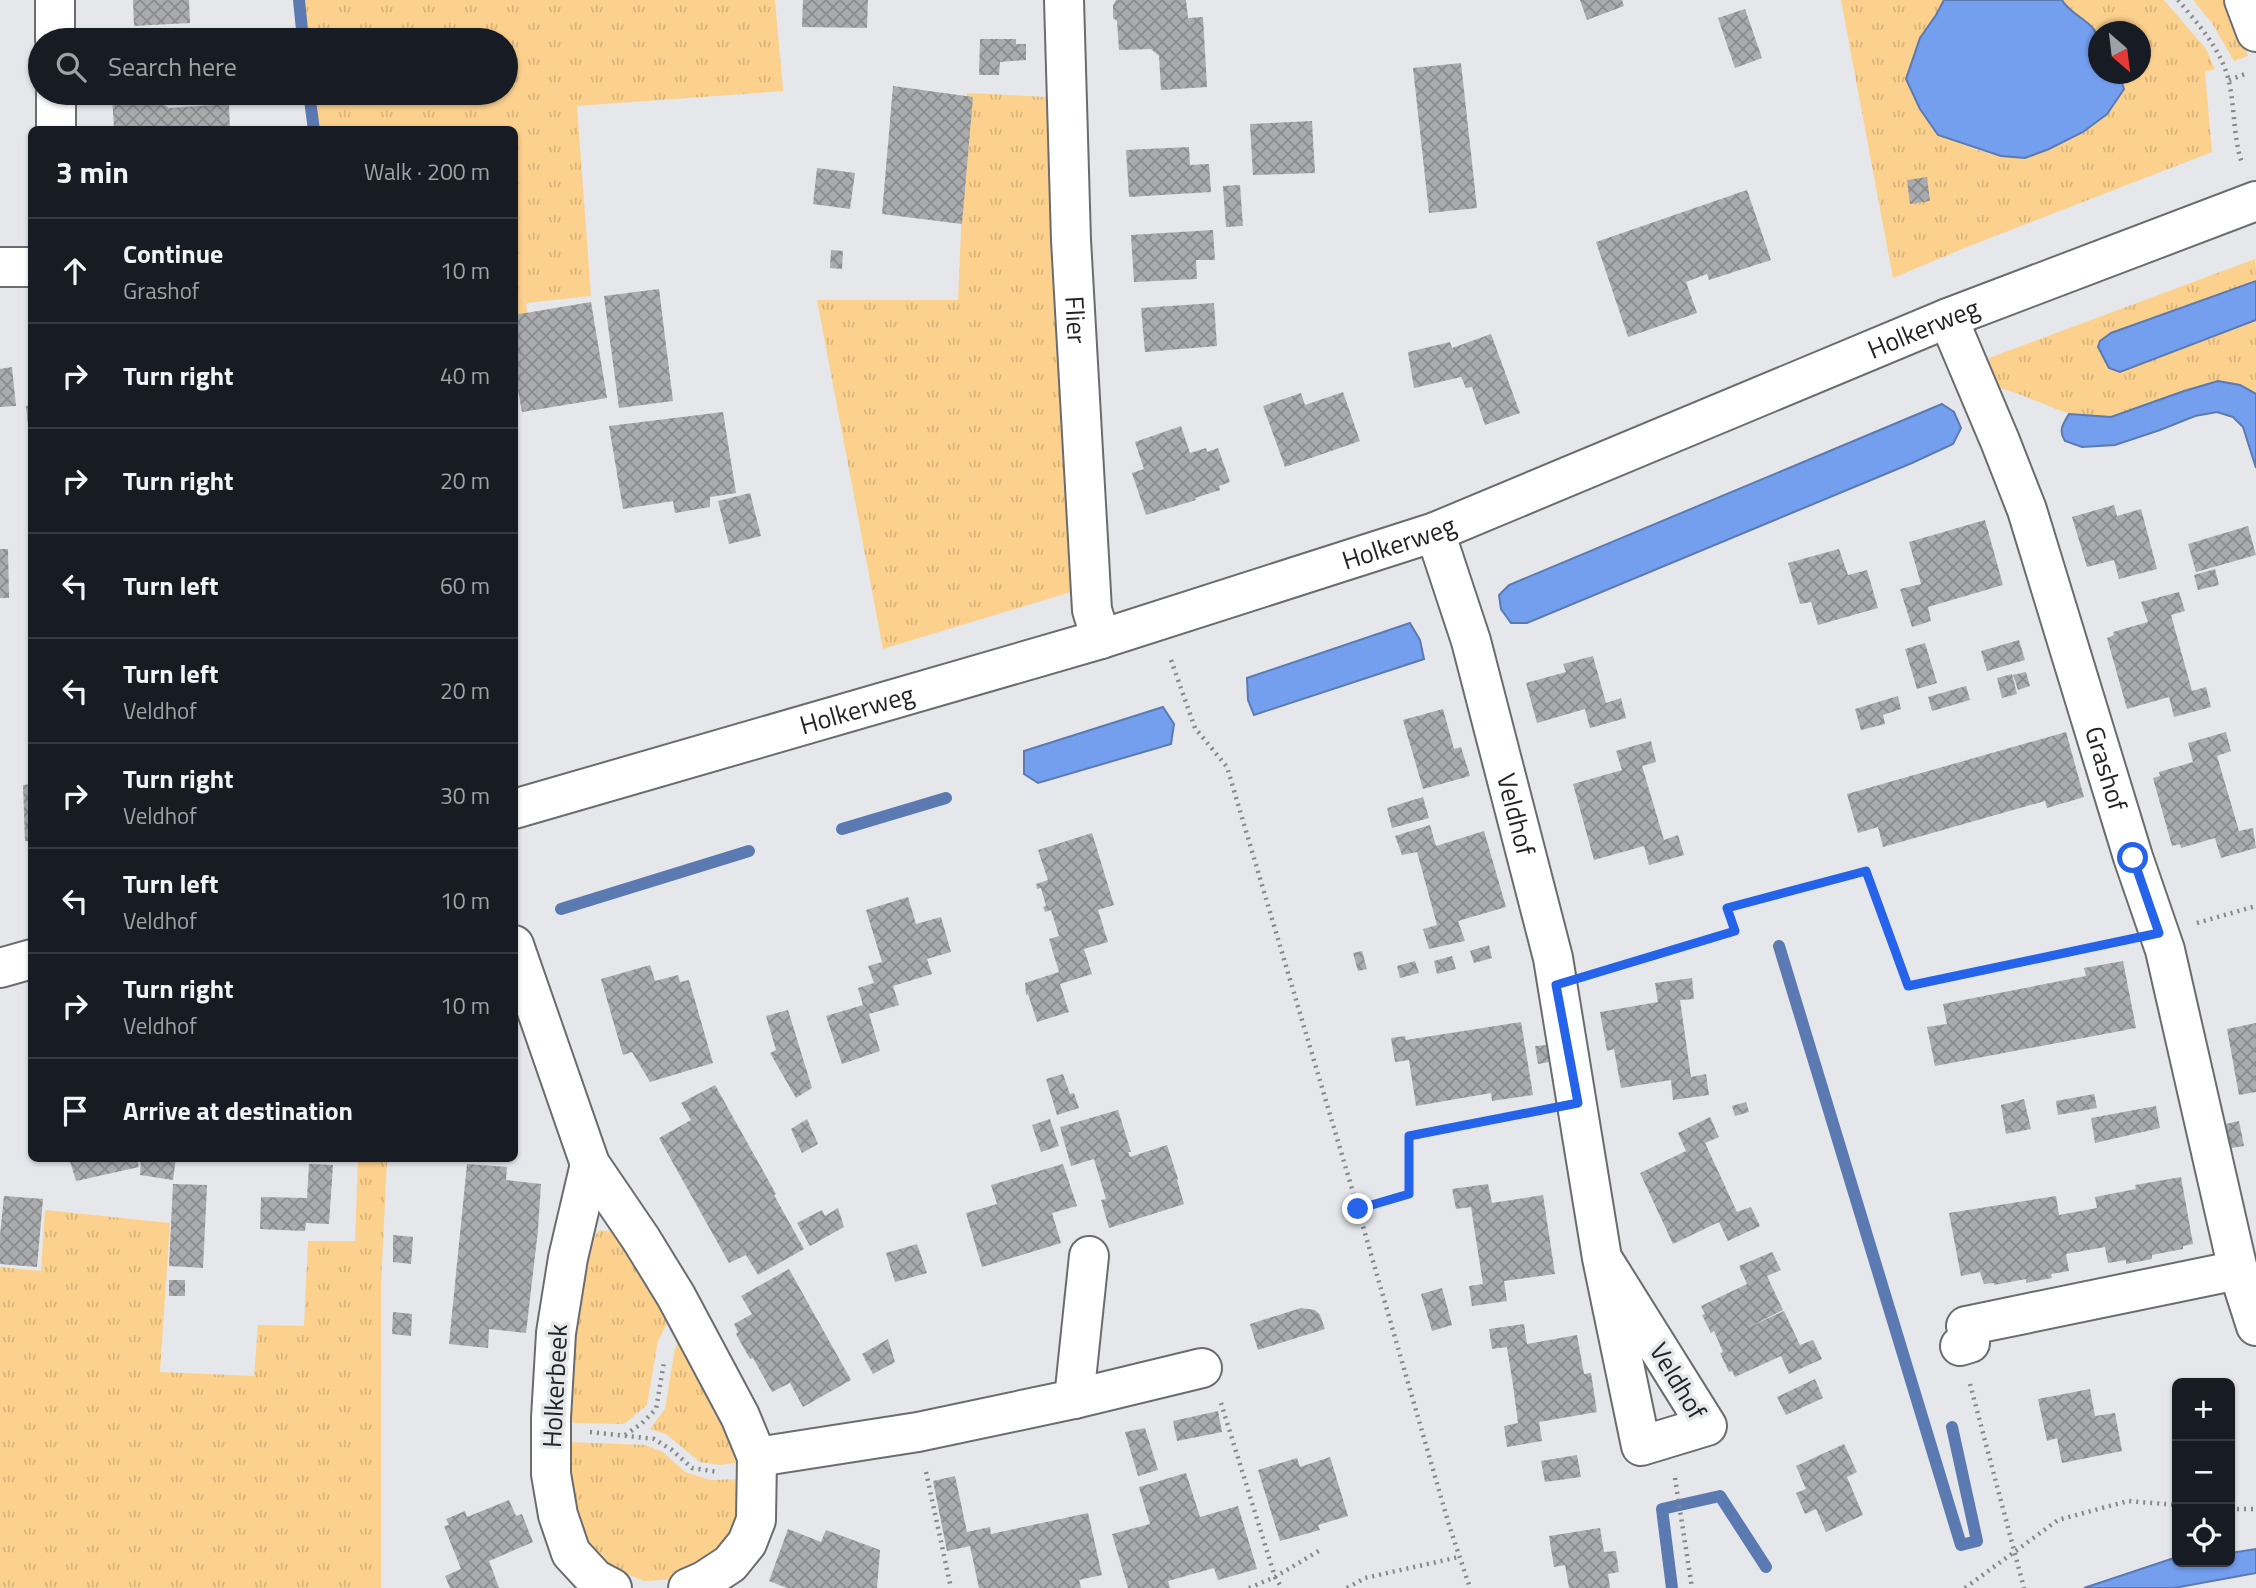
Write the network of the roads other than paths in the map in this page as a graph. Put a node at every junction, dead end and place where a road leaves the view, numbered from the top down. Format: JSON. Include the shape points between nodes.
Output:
{"nodes":[{"id":1,"x":55,"y":0,"type":"edge"},
{"id":2,"x":1064,"y":0,"type":"edge"},
{"id":3,"x":2244,"y":0,"type":"edge"},
{"id":4,"x":55,"y":28,"type":"edge"},
{"id":5,"x":2256,"y":32,"type":"edge"},
{"id":6,"x":56,"y":105,"type":"edge"},
{"id":7,"x":57,"y":126,"type":"edge"},
{"id":8,"x":2256,"y":201,"type":"edge"},
{"id":9,"x":0,"y":267,"type":"edge"},
{"id":10,"x":28,"y":267,"type":"edge"},
{"id":11,"x":1948,"y":318,"type":"junction"},
{"id":12,"x":1435,"y":532,"type":"junction"},
{"id":13,"x":1101,"y":639,"type":"junction"},
{"id":14,"x":518,"y":808,"type":"edge"},
{"id":15,"x":518,"y":957,"type":"edge"},
{"id":16,"x":28,"y":960,"type":"edge"},
{"id":17,"x":0,"y":968,"type":"edge"},
{"id":18,"x":590,"y":1164,"type":"junction"},
{"id":19,"x":1089,"y":1256,"type":"dead end"},
{"id":20,"x":1602,"y":1258,"type":"dead end"},
{"id":21,"x":2238,"y":1269,"type":"junction"},
{"id":22,"x":2256,"y":1326,"type":"edge"},
{"id":23,"x":1960,"y":1346,"type":"road end"},
{"id":24,"x":1202,"y":1368,"type":"road end"},
{"id":25,"x":1074,"y":1399,"type":"junction"},
{"id":26,"x":757,"y":1464,"type":"junction"},
{"id":27,"x":612,"y":1588,"type":"edge"},
{"id":28,"x":688,"y":1588,"type":"edge"}],
"edges":[{"from":1,"to":4,"type":"street"},
{"from":2,"to":13,"type":"street","name":"Flier","via":[[1071,240],[1091,596]]},
{"from":3,"to":5,"type":"street"},
{"from":6,"to":7,"type":"street"},
{"from":8,"to":11,"type":"street","name":"Holkerweg"},
{"from":9,"to":10,"type":"street"},
{"from":11,"to":12,"type":"street","name":"Holkerweg"},
{"from":11,"to":21,"type":"street","name":"Grashof","via":[[2027,510],[2159,933]]},
{"from":12,"to":13,"type":"street","name":"Holkerweg"},
{"from":12,"to":20,"type":"street","name":"Veldhof","via":[[1471,640],[1553,958]]},
{"from":13,"to":14,"type":"street","name":"Holkerweg"},
{"from":15,"to":18,"type":"street"},
{"from":16,"to":17,"type":"street"},
{"from":18,"to":26,"type":"street","via":[[688,1319],[740,1416]]},
{"from":18,"to":27,"type":"street","name":"Holkerbeek","via":[[556,1333],[551,1474],[571,1553],[596,1579]]},
{"from":19,"to":25,"type":"street"},
{"from":21,"to":22,"type":"street","name":"Grashof"},
{"from":21,"to":23,"type":"street","via":[[1966,1326],[1970,1343]]},
{"from":24,"to":25,"type":"street"},
{"from":25,"to":26,"type":"street"},
{"from":26,"to":28,"type":"street","via":[[756,1520],[747,1543],[730,1564]]}]}
